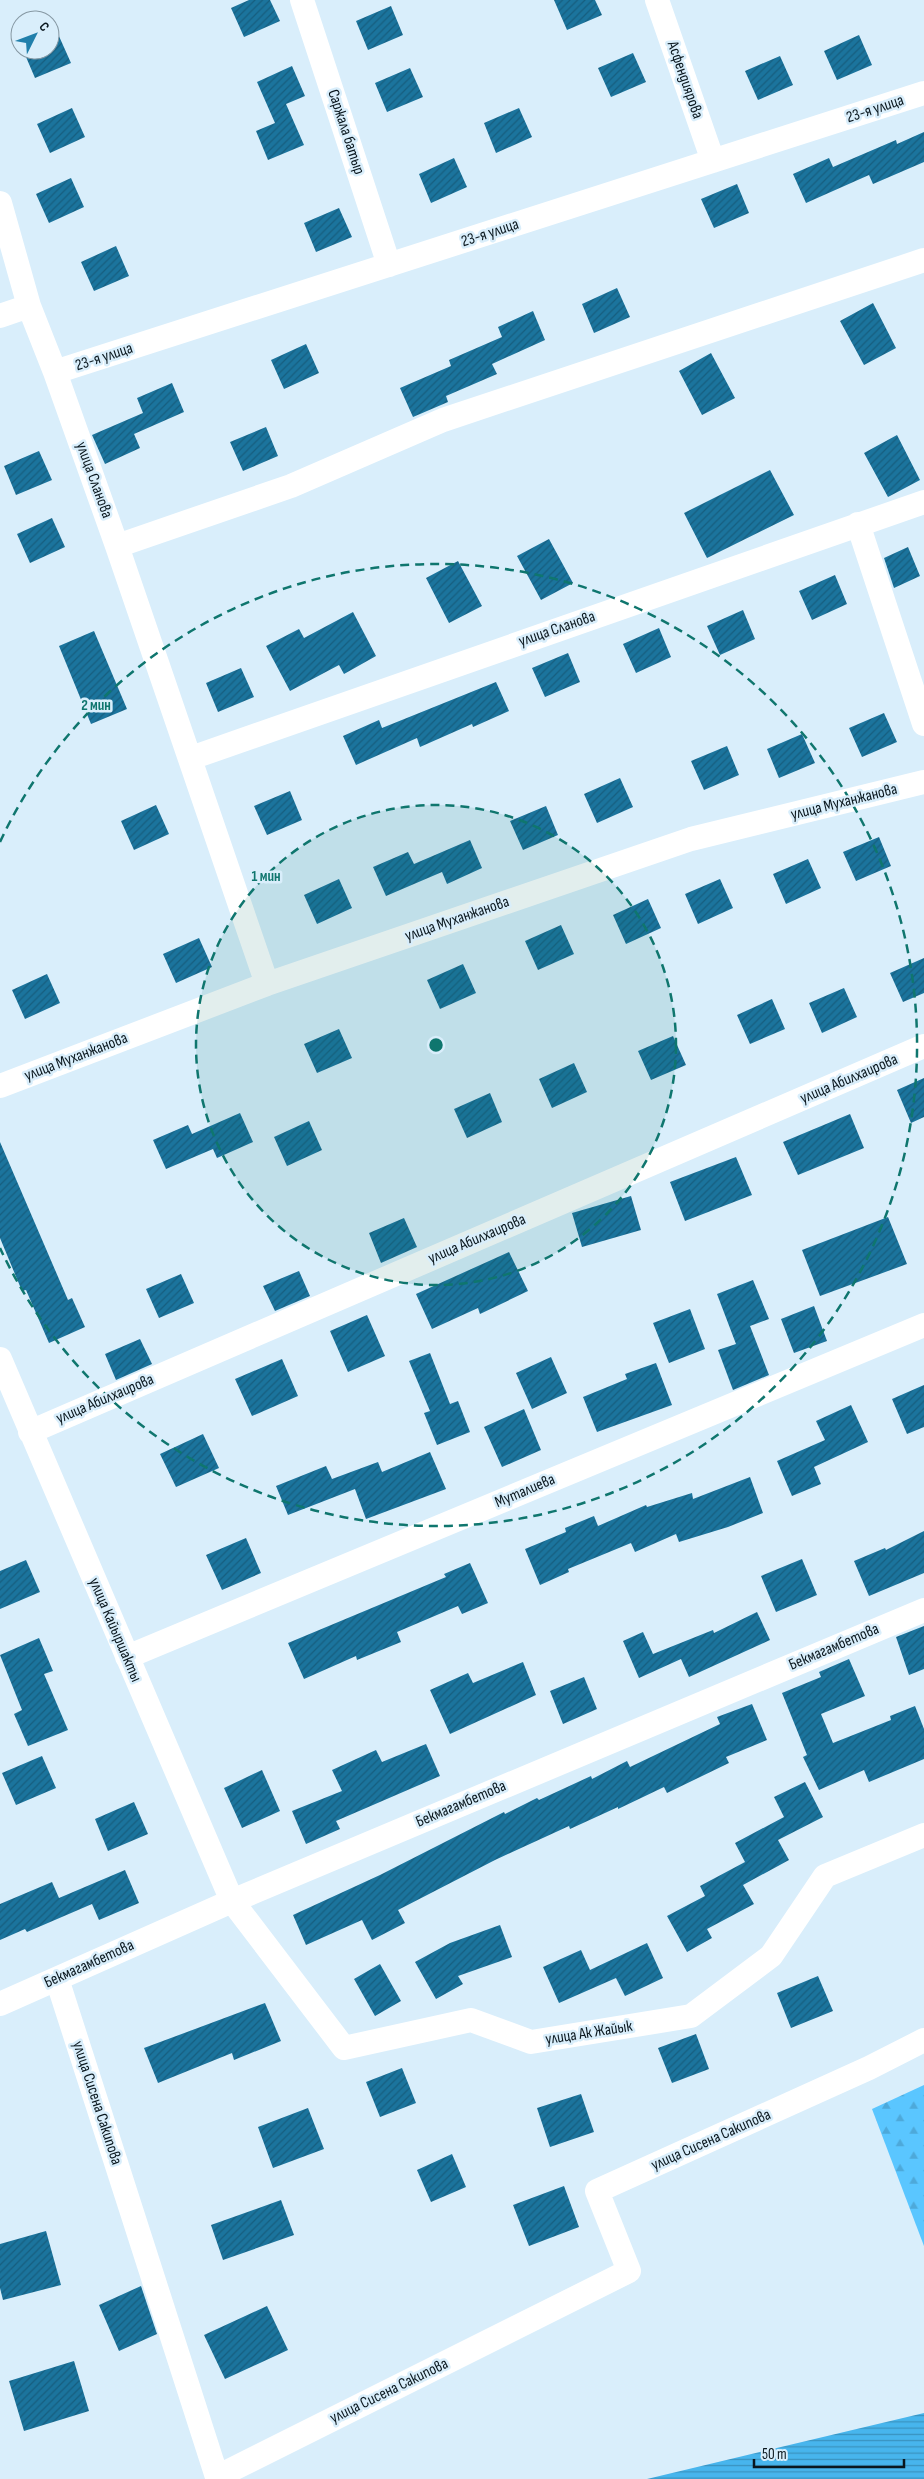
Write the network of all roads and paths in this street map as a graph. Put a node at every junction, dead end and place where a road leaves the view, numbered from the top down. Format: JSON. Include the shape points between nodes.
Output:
{"nodes":[{"id":1,"x":302,"y":0,"type":"edge"},
{"id":2,"x":657,"y":0,"type":"edge"},
{"id":3,"x":924,"y":93,"type":"edge"},
{"id":4,"x":713,"y":161,"type":"junction"},
{"id":5,"x":0,"y":202,"type":"edge"},
{"id":6,"x":924,"y":260,"type":"edge"},
{"id":7,"x":389,"y":265,"type":"junction"},
{"id":8,"x":29,"y":306,"type":"junction"},
{"id":9,"x":0,"y":316,"type":"edge"},
{"id":10,"x":55,"y":372,"type":"junction"},
{"id":11,"x":924,"y":502,"type":"edge"},
{"id":12,"x":858,"y":524,"type":"junction"},
{"id":13,"x":117,"y":546,"type":"junction"},
{"id":14,"x":924,"y":724,"type":"edge"},
{"id":15,"x":191,"y":758,"type":"junction"},
{"id":16,"x":924,"y":782,"type":"edge"},
{"id":17,"x":267,"y":984,"type":"junction"},
{"id":18,"x":924,"y":1046,"type":"edge"},
{"id":19,"x":0,"y":1086,"type":"edge"},
{"id":20,"x":924,"y":1325,"type":"edge"},
{"id":21,"x":0,"y":1359,"type":"edge"},
{"id":22,"x":30,"y":1432,"type":"junction"},
{"id":23,"x":924,"y":1610,"type":"edge"},
{"id":24,"x":127,"y":1657,"type":"junction"},
{"id":25,"x":924,"y":1835,"type":"edge"},
{"id":26,"x":232,"y":1901,"type":"junction"},
{"id":27,"x":57,"y":1979,"type":"junction"},
{"id":28,"x":0,"y":2004,"type":"edge"},
{"id":29,"x":924,"y":2040,"type":"edge"},
{"id":30,"x":212,"y":2478,"type":"edge"}],
"edges":[{"from":1,"to":7,"type":"street","name":"Саржала батыр"},
{"from":2,"to":4,"type":"street","name":"Асфендиярова"},
{"from":3,"to":4,"type":"street","name":"23-я улица"},
{"from":4,"to":7,"type":"street","name":"23-я улица"},
{"from":5,"to":8,"type":"street","name":"улица Сланова"},
{"from":6,"to":13,"type":"street","via":[[443,420],[291,486]]},
{"from":7,"to":10,"type":"street","name":"23-я улица"},
{"from":8,"to":9,"type":"street"},
{"from":8,"to":10,"type":"street","name":"улица Сланова"},
{"from":10,"to":13,"type":"street","name":"улица Сланова"},
{"from":11,"to":12,"type":"street","name":"улица Сланова"},
{"from":12,"to":14,"type":"street"},
{"from":12,"to":15,"type":"street","name":"улица Сланова"},
{"from":13,"to":15,"type":"street","name":"улица Сланова"},
{"from":15,"to":17,"type":"street","name":"улица Сланова"},
{"from":16,"to":17,"type":"street","name":"улица Муханжанова","via":[[690,839]]},
{"from":17,"to":19,"type":"street","name":"улица Муханжанова"},
{"from":18,"to":22,"type":"street","name":"улица Абилхаирова"},
{"from":20,"to":24,"type":"street","name":"Муталиева"},
{"from":21,"to":22,"type":"street","name":"улица Кайыршакты"},
{"from":22,"to":24,"type":"street","name":"улица Кайыршакты"},
{"from":23,"to":26,"type":"street","name":"Бекмагамбетова"},
{"from":24,"to":26,"type":"street","name":"улица Кайыршакты"},
{"from":25,"to":26,"type":"street","name":"улица Ак Жайык","via":[[825,1876],[771,1956],[690,2016],[531,2042],[471,2020],[344,2048]]},
{"from":26,"to":27,"type":"street","name":"Бекмагамбетова"},
{"from":27,"to":28,"type":"street","name":"Бекмагамбетова"},
{"from":27,"to":30,"type":"street","name":"улица Сисена Сакипова"},
{"from":29,"to":30,"type":"street","name":"улица Сисена Сакипова","via":[[597,2191],[630,2271]]}]}
